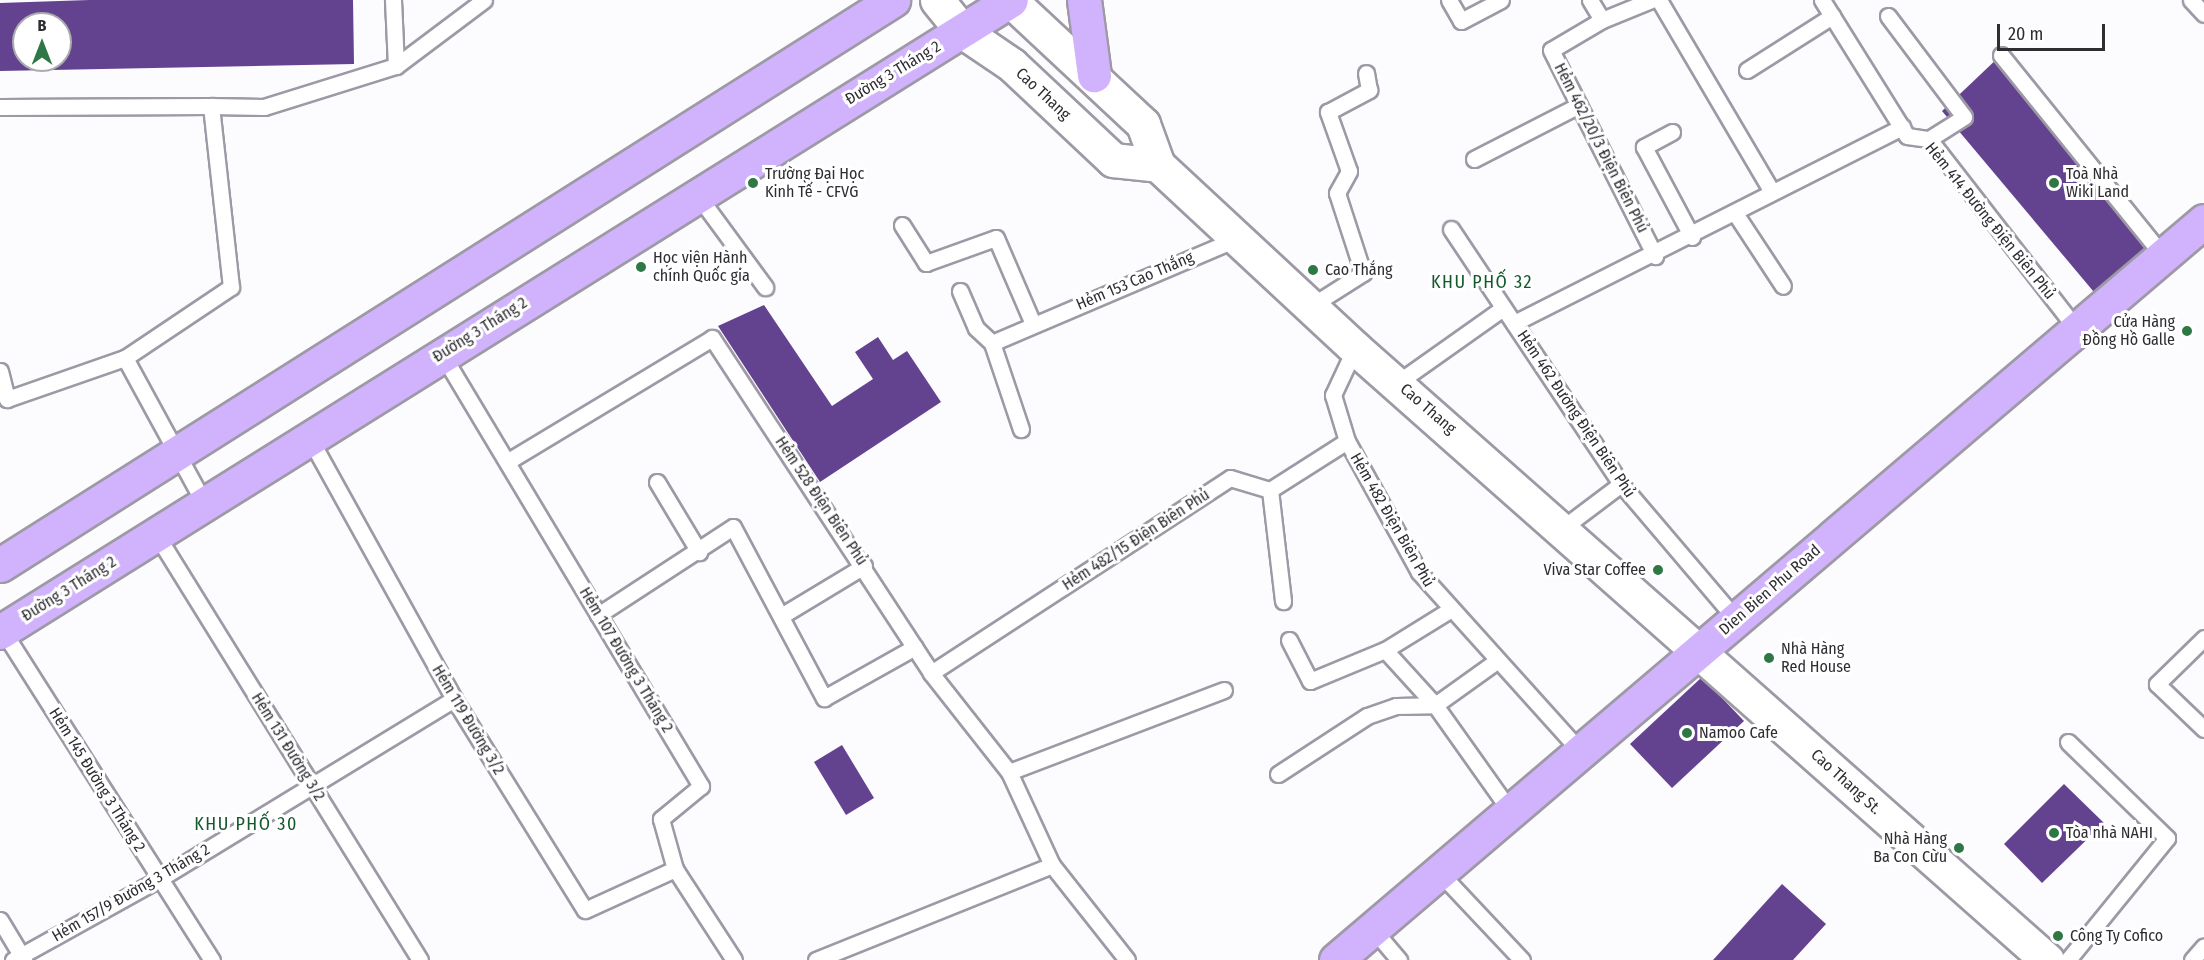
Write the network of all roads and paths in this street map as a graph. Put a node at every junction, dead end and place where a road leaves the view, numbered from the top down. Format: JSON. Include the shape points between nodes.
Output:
{"nodes":[{"id":1,"x":393,"y":0,"type":"edge"},
{"id":2,"x":484,"y":0,"type":"edge"},
{"id":3,"x":893,"y":0,"type":"edge"},
{"id":4,"x":937,"y":0,"type":"edge"},
{"id":5,"x":1011,"y":0,"type":"edge"},
{"id":6,"x":1084,"y":0,"type":"edge"},
{"id":7,"x":1449,"y":0,"type":"edge"},
{"id":8,"x":1501,"y":0,"type":"edge"},
{"id":9,"x":1590,"y":0,"type":"edge"},
{"id":10,"x":1651,"y":0,"type":"edge"},
{"id":11,"x":1659,"y":0,"type":"edge"},
{"id":12,"x":1822,"y":0,"type":"edge"},
{"id":13,"x":2191,"y":0,"type":"edge"},
{"id":14,"x":2204,"y":14,"type":"edge"},
{"id":15,"x":1832,"y":16,"type":"junction"},
{"id":16,"x":1888,"y":16,"type":"dead end"},
{"id":17,"x":1602,"y":20,"type":"junction"},
{"id":18,"x":962,"y":31,"type":"junction"},
{"id":19,"x":2001,"y":55,"type":"dead end"},
{"id":20,"x":396,"y":66,"type":"junction"},
{"id":21,"x":1747,"y":70,"type":"dead end"},
{"id":22,"x":1366,"y":73,"type":"dead end"},
{"id":23,"x":1094,"y":75,"type":"junction"},
{"id":24,"x":1579,"y":105,"type":"junction"},
{"id":25,"x":211,"y":106,"type":"junction"},
{"id":26,"x":0,"y":107,"type":"edge"},
{"id":27,"x":1902,"y":128,"type":"junction"},
{"id":28,"x":1672,"y":132,"type":"dead end"},
{"id":29,"x":1929,"y":140,"type":"junction"},
{"id":30,"x":1474,"y":159,"type":"dead end"},
{"id":31,"x":1158,"y":165,"type":"junction"},
{"id":32,"x":1772,"y":192,"type":"junction"},
{"id":33,"x":696,"y":193,"type":"junction"},
{"id":34,"x":1735,"y":213,"type":"junction"},
{"id":35,"x":2204,"y":221,"type":"edge"},
{"id":36,"x":902,"y":225,"type":"dead end"},
{"id":37,"x":1451,"y":229,"type":"dead end"},
{"id":38,"x":1692,"y":237,"type":"junction"},
{"id":39,"x":1238,"y":238,"type":"junction"},
{"id":40,"x":1655,"y":256,"type":"junction"},
{"id":41,"x":2163,"y":256,"type":"junction"},
{"id":42,"x":1783,"y":286,"type":"dead end"},
{"id":43,"x":765,"y":287,"type":"dead end"},
{"id":44,"x":960,"y":291,"type":"dead end"},
{"id":45,"x":1311,"y":306,"type":"junction"},
{"id":46,"x":1503,"y":308,"type":"junction"},
{"id":47,"x":1514,"y":323,"type":"junction"},
{"id":48,"x":1033,"y":324,"type":"junction"},
{"id":49,"x":2077,"y":330,"type":"junction"},
{"id":50,"x":992,"y":343,"type":"junction"},
{"id":51,"x":1355,"y":348,"type":"junction"},
{"id":52,"x":442,"y":354,"type":"junction"},
{"id":53,"x":125,"y":358,"type":"junction"},
{"id":54,"x":0,"y":371,"type":"edge"},
{"id":55,"x":1397,"y":383,"type":"junction"},
{"id":56,"x":1021,"y":429,"type":"dead end"},
{"id":57,"x":310,"y":439,"type":"junction"},
{"id":58,"x":1347,"y":441,"type":"junction"},
{"id":59,"x":173,"y":455,"type":"junction"},
{"id":60,"x":510,"y":460,"type":"junction"},
{"id":61,"x":657,"y":482,"type":"dead end"},
{"id":62,"x":1621,"y":484,"type":"junction"},
{"id":63,"x":1270,"y":490,"type":"junction"},
{"id":64,"x":204,"y":503,"type":"junction"},
{"id":65,"x":1564,"y":527,"type":"junction"},
{"id":66,"x":156,"y":534,"type":"junction"},
{"id":67,"x":699,"y":552,"type":"junction"},
{"id":68,"x":0,"y":565,"type":"edge"},
{"id":69,"x":864,"y":566,"type":"junction"},
{"id":70,"x":1283,"y":601,"type":"dead end"},
{"id":71,"x":1448,"y":611,"type":"junction"},
{"id":72,"x":598,"y":615,"type":"junction"},
{"id":73,"x":781,"y":616,"type":"junction"},
{"id":74,"x":1735,"y":618,"type":"junction"},
{"id":75,"x":1,"y":631,"type":"edge"},
{"id":76,"x":2204,"y":638,"type":"edge"},
{"id":77,"x":1289,"y":640,"type":"dead end"},
{"id":78,"x":915,"y":647,"type":"junction"},
{"id":79,"x":1385,"y":650,"type":"junction"},
{"id":80,"x":1699,"y":652,"type":"junction"},
{"id":81,"x":1495,"y":662,"type":"junction"},
{"id":82,"x":931,"y":673,"type":"junction"},
{"id":83,"x":1224,"y":690,"type":"dead end"},
{"id":84,"x":454,"y":699,"type":"junction"},
{"id":85,"x":1435,"y":705,"type":"junction"},
{"id":86,"x":2204,"y":729,"type":"edge"},
{"id":87,"x":2068,"y":742,"type":"dead end"},
{"id":88,"x":1580,"y":751,"type":"junction"},
{"id":89,"x":1009,"y":772,"type":"junction"},
{"id":90,"x":1278,"y":774,"type":"dead end"},
{"id":91,"x":311,"y":785,"type":"junction"},
{"id":92,"x":1510,"y":812,"type":"junction"},
{"id":93,"x":1052,"y":865,"type":"junction"},
{"id":94,"x":675,"y":869,"type":"junction"},
{"id":95,"x":1439,"y":872,"type":"junction"},
{"id":96,"x":159,"y":879,"type":"junction"},
{"id":97,"x":0,"y":920,"type":"edge"},
{"id":98,"x":1372,"y":928,"type":"junction"},
{"id":99,"x":2204,"y":946,"type":"edge"},
{"id":100,"x":20,"y":959,"type":"edge"},
{"id":101,"x":212,"y":960,"type":"edge"},
{"id":102,"x":420,"y":960,"type":"edge"},
{"id":103,"x":734,"y":960,"type":"edge"},
{"id":104,"x":816,"y":960,"type":"edge"},
{"id":105,"x":1127,"y":960,"type":"edge"},
{"id":106,"x":1336,"y":960,"type":"edge"},
{"id":107,"x":1399,"y":960,"type":"edge"},
{"id":108,"x":1522,"y":960,"type":"edge"},
{"id":109,"x":2047,"y":960,"type":"edge"},
{"id":110,"x":2068,"y":960,"type":"edge"},
{"id":111,"x":2192,"y":960,"type":"edge"}],
"edges":[{"from":1,"to":20,"type":"lane"},
{"from":2,"to":20,"type":"lane"},
{"from":3,"to":59,"type":"main road"},
{"from":4,"to":18,"type":"main road","name":"Cao Thang"},
{"from":5,"to":18,"type":"main road","name":"Đường 3 Tháng 2"},
{"from":5,"to":23,"type":"main road","name":"Cao Thang"},
{"from":6,"to":23,"type":"main road"},
{"from":7,"to":8,"type":"lane","via":[[1461,21]]},
{"from":9,"to":17,"type":"lane"},
{"from":10,"to":17,"type":"lane"},
{"from":11,"to":32,"type":"lane"},
{"from":12,"to":15,"type":"lane"},
{"from":13,"to":14,"type":"lane"},
{"from":15,"to":21,"type":"lane"},
{"from":15,"to":27,"type":"lane"},
{"from":16,"to":29,"type":"lane","via":[[1964,117]]},
{"from":17,"to":24,"type":"lane","name":"Hẻm 462/20/3 Điện Biên Phủ","via":[[1551,50]]},
{"from":18,"to":31,"type":"main road","name":"Cao Thang","via":[[1012,65],[1113,160]]},
{"from":18,"to":33,"type":"main road","name":"Đường 3 Tháng 2"},
{"from":19,"to":41,"type":"lane"},
{"from":20,"to":25,"type":"lane","via":[[264,107]]},
{"from":22,"to":45,"type":"lane","via":[[1370,90],[1328,112],[1349,171],[1337,193],[1363,273]]},
{"from":23,"to":31,"type":"main road","name":"Cao Thang","via":[[1143,124]]},
{"from":24,"to":30,"type":"lane"},
{"from":24,"to":40,"type":"lane","name":"Hẻm 462/20/3 Điện Biên Phủ"},
{"from":25,"to":26,"type":"lane"},
{"from":25,"to":53,"type":"lane","via":[[231,287]]},
{"from":27,"to":29,"type":"lane","name":"Hẻm 414 Đường Điện Biên Phủ","via":[[1907,136]]},
{"from":27,"to":32,"type":"lane"},
{"from":28,"to":38,"type":"lane","via":[[1644,147]]},
{"from":29,"to":49,"type":"lane","name":"Hẻm 414 Đường Điện Biên Phủ"},
{"from":31,"to":39,"type":"main road","name":"Cao Thang"},
{"from":32,"to":34,"type":"lane"},
{"from":33,"to":43,"type":"lane"},
{"from":33,"to":52,"type":"main road","name":"Đường 3 Tháng 2"},
{"from":34,"to":38,"type":"lane"},
{"from":34,"to":42,"type":"lane"},
{"from":35,"to":41,"type":"main road","name":"Dien Bien Phu Road"},
{"from":36,"to":48,"type":"lane","via":[[926,263],[996,238]]},
{"from":37,"to":46,"type":"lane","name":"Hẻm 462 Đường Điện Biên Phủ"},
{"from":38,"to":40,"type":"lane"},
{"from":39,"to":45,"type":"main road","name":"Cao Thang"},
{"from":39,"to":48,"type":"lane","name":"Hẻm 153 Cao Thắng"},
{"from":40,"to":47,"type":"lane"},
{"from":41,"to":49,"type":"main road","name":"Dien Bien Phu Road"},
{"from":44,"to":50,"type":"lane","via":[[976,328]]},
{"from":45,"to":51,"type":"main road","name":"Cao Thang"},
{"from":46,"to":47,"type":"lane","name":"Hẻm 462 Đường Điện Biên Phủ"},
{"from":46,"to":55,"type":"lane"},
{"from":47,"to":62,"type":"lane","name":"Hẻm 462 Đường Điện Biên Phủ"},
{"from":48,"to":50,"type":"lane","name":"Hẻm 153 Cao Thắng"},
{"from":49,"to":74,"type":"main road","name":"Dien Bien Phu Road"},
{"from":50,"to":56,"type":"lane"},
{"from":51,"to":55,"type":"main road","name":"Cao Thang"},
{"from":51,"to":58,"type":"lane","name":"Hẻm 482 Điện Biên Phủ","via":[[1333,395]]},
{"from":52,"to":57,"type":"main road","name":"Đường 3 Tháng 2"},
{"from":52,"to":60,"type":"lane","name":"Hẻm 107 Đường 3 Tháng 2"},
{"from":53,"to":54,"type":"lane","via":[[7,399]]},
{"from":53,"to":59,"type":"lane"},
{"from":55,"to":65,"type":"main road","name":"Cao Thang"},
{"from":57,"to":64,"type":"main road","name":"Đường 3 Tháng 2"},
{"from":57,"to":84,"type":"lane","name":"Hẻm 119 Đường 3/2"},
{"from":58,"to":63,"type":"lane"},
{"from":58,"to":71,"type":"lane","name":"Hẻm 482 Điện Biên Phủ","via":[[1419,572]]},
{"from":59,"to":64,"type":"lane"},
{"from":59,"to":68,"type":"main road"},
{"from":60,"to":69,"type":"lane","name":"Hẻm 528 Điện Biên Phủ","via":[[712,338]]},
{"from":60,"to":72,"type":"lane","name":"Hẻm 107 Đường 3 Tháng 2"},
{"from":61,"to":67,"type":"lane"},
{"from":62,"to":65,"type":"lane"},
{"from":62,"to":74,"type":"lane","name":"Hẻm 462 Đường Điện Biên Phủ"},
{"from":63,"to":70,"type":"lane"},
{"from":63,"to":82,"type":"lane","name":"Hẻm 482/15 Điện Biên Phủ","via":[[1230,478]]},
{"from":64,"to":66,"type":"main road","name":"Đường 3 Tháng 2"},
{"from":65,"to":80,"type":"main road","name":"Cao Thang"},
{"from":66,"to":75,"type":"main road","name":"Đường 3 Tháng 2"},
{"from":66,"to":91,"type":"lane","name":"Hẻm 131 Đường 3/2"},
{"from":67,"to":72,"type":"lane"},
{"from":67,"to":73,"type":"lane","via":[[733,527]]},
{"from":69,"to":73,"type":"lane"},
{"from":69,"to":78,"type":"lane","name":"Hẻm 528 Điện Biên Phủ"},
{"from":71,"to":79,"type":"lane"},
{"from":71,"to":81,"type":"lane","name":"Hẻm 482 Điện Biên Phủ"},
{"from":72,"to":94,"type":"lane","name":"Hẻm 107 Đường 3 Tháng 2","via":[[700,786],[662,819]]},
{"from":73,"to":78,"type":"lane","via":[[824,698]]},
{"from":74,"to":80,"type":"main road","name":"Dien Bien Phu Road"},
{"from":75,"to":96,"type":"lane","name":"Hẻm 145 Đường 3 Tháng 2"},
{"from":76,"to":86,"type":"lane","via":[[2157,684]]},
{"from":77,"to":79,"type":"lane","via":[[1310,681]]},
{"from":78,"to":82,"type":"lane","name":"Hẻm 528 Điện Biên Phủ"},
{"from":79,"to":85,"type":"lane"},
{"from":80,"to":88,"type":"main road","name":"Dien Bien Phu Road"},
{"from":80,"to":109,"type":"main road","name":"Cao Thang St."},
{"from":81,"to":85,"type":"lane"},
{"from":81,"to":88,"type":"lane","name":"Hẻm 482 Điện Biên Phủ"},
{"from":82,"to":89,"type":"lane","name":"Hẻm 528 Điện Biên Phủ"},
{"from":83,"to":89,"type":"lane"},
{"from":84,"to":91,"type":"lane","name":"Hẻm 157/9 Đường 3 Tháng 2"},
{"from":84,"to":94,"type":"lane","name":"Hẻm 119 Đường 3/2","via":[[585,910]]},
{"from":85,"to":90,"type":"lane","via":[[1396,706],[1367,716]]},
{"from":85,"to":92,"type":"lane"},
{"from":87,"to":110,"type":"lane","via":[[2167,838]]},
{"from":88,"to":92,"type":"main road","name":"Dien Bien Phu Road"},
{"from":89,"to":93,"type":"lane","name":"Hẻm 528 Điện Biên Phủ"},
{"from":91,"to":96,"type":"lane","name":"Hẻm 157/9 Đường 3 Tháng 2"},
{"from":91,"to":102,"type":"lane","name":"Hẻm 131 Đường 3/2"},
{"from":92,"to":95,"type":"main road","name":"Dien Bien Phu Road"},
{"from":93,"to":104,"type":"lane"},
{"from":93,"to":105,"type":"lane","name":"Hẻm 528 Điện Biên Phủ"},
{"from":94,"to":103,"type":"lane","name":"Hẻm 107 Đường 3 Tháng 2"},
{"from":95,"to":98,"type":"main road","name":"Dien Bien Phu Road"},
{"from":95,"to":108,"type":"lane"},
{"from":96,"to":100,"type":"lane","name":"Hẻm 157/9 Đường 3 Tháng 2"},
{"from":96,"to":101,"type":"lane","name":"Hẻm 145 Đường 3 Tháng 2"},
{"from":97,"to":100,"type":"lane"},
{"from":98,"to":106,"type":"main road","name":"Dien Bien Phu Road"},
{"from":98,"to":107,"type":"lane"},
{"from":99,"to":111,"type":"lane"}]}
